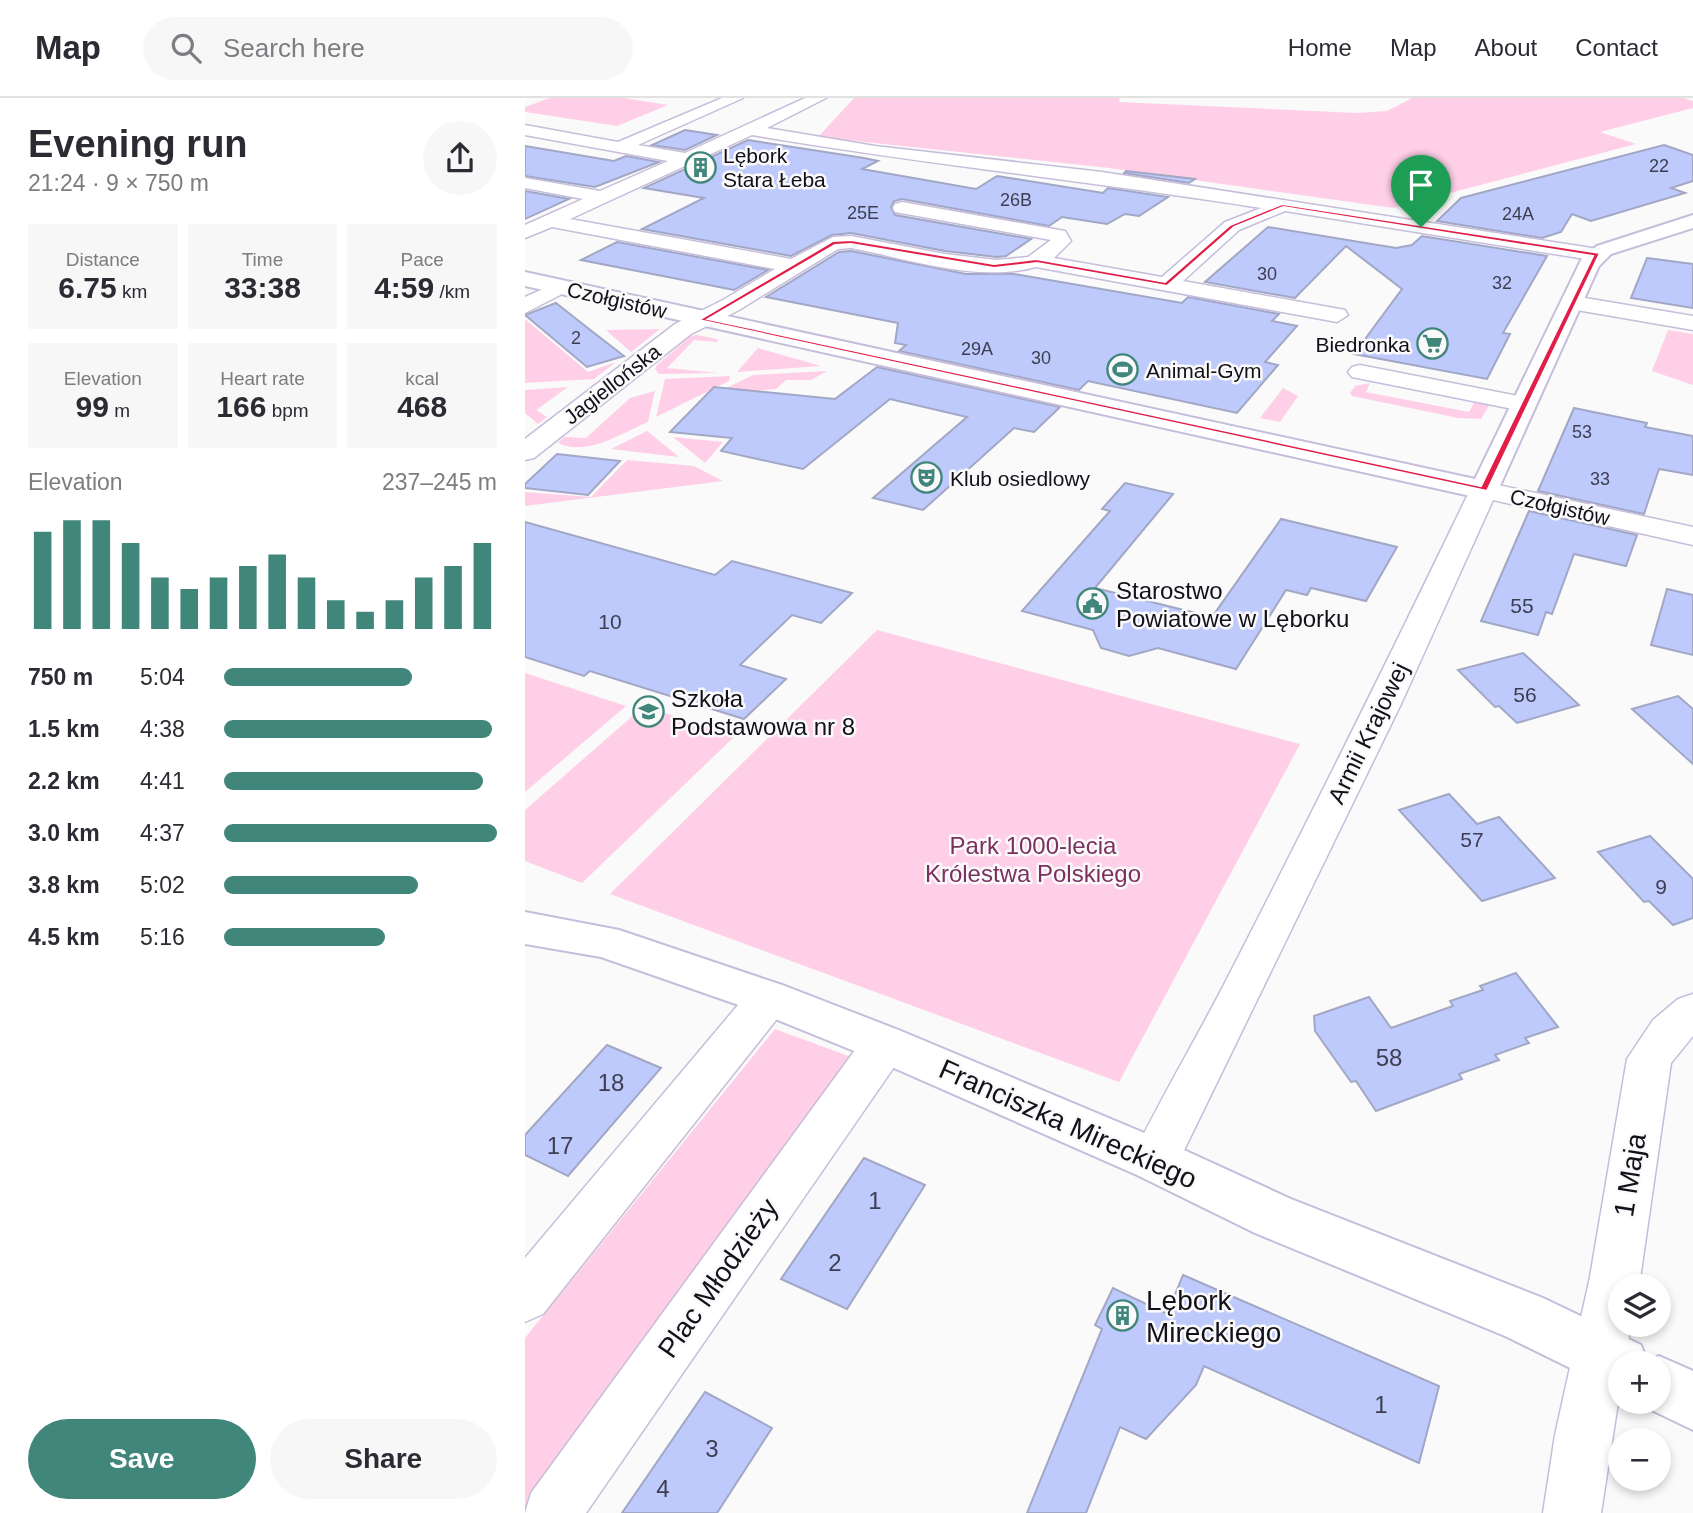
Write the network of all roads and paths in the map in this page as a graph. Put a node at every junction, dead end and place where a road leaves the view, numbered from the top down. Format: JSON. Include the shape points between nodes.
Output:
{"nodes":[{"id":1,"x":735,"y":98,"type":"edge"},
{"id":2,"x":818,"y":98,"type":"edge"},
{"id":3,"x":525,"y":130,"type":"edge"},
{"id":4,"x":751,"y":131,"type":"junction"},
{"id":5,"x":622,"y":146,"type":"junction"},
{"id":6,"x":687,"y":159,"type":"junction"},
{"id":7,"x":525,"y":183,"type":"edge"},
{"id":8,"x":602,"y":197,"type":"junction"},
{"id":9,"x":1282,"y":205,"type":"junction"},
{"id":10,"x":902,"y":208,"type":"dead end"},
{"id":11,"x":550,"y":221,"type":"junction"},
{"id":12,"x":1693,"y":221,"type":"edge"},
{"id":13,"x":525,"y":232,"type":"edge"},
{"id":14,"x":1598,"y":255,"type":"junction"},
{"id":15,"x":1036,"y":261,"type":"junction"},
{"id":16,"x":794,"y":266,"type":"junction"},
{"id":17,"x":525,"y":279,"type":"edge"},
{"id":18,"x":1167,"y":284,"type":"junction"},
{"id":19,"x":561,"y":287,"type":"junction"},
{"id":20,"x":1573,"y":303,"type":"junction"},
{"id":21,"x":525,"y":306,"type":"edge"},
{"id":22,"x":1337,"y":315,"type":"dead end"},
{"id":23,"x":702,"y":320,"type":"junction"},
{"id":24,"x":1693,"y":323,"type":"edge"},
{"id":25,"x":1360,"y":372,"type":"dead end"},
{"id":26,"x":1523,"y":404,"type":"junction"},
{"id":27,"x":525,"y":452,"type":"edge"},
{"id":28,"x":1484,"y":489,"type":"junction"},
{"id":29,"x":1693,"y":537,"type":"edge"},
{"id":30,"x":525,"y":928,"type":"edge"},
{"id":31,"x":769,"y":998,"type":"junction"},
{"id":32,"x":1693,"y":1011,"type":"edge"},
{"id":33,"x":885,"y":1044,"type":"junction"},
{"id":34,"x":1155,"y":1160,"type":"junction"},
{"id":35,"x":525,"y":1297,"type":"edge"},
{"id":36,"x":1611,"y":1351,"type":"edge"},
{"id":37,"x":1608,"y":1359,"type":"edge"},
{"id":38,"x":1608,"y":1368,"type":"edge"},
{"id":39,"x":1671,"y":1390,"type":"edge"},
{"id":40,"x":1693,"y":1401,"type":"edge"},
{"id":41,"x":551,"y":1513,"type":"edge"},
{"id":42,"x":1572,"y":1513,"type":"edge"}],
"edges":[{"from":1,"to":5,"type":"street"},
{"from":2,"to":4,"type":"street"},
{"from":3,"to":5,"type":"street"},
{"from":4,"to":6,"type":"street"},
{"from":4,"to":9,"type":"street"},
{"from":5,"to":6,"type":"street"},
{"from":6,"to":8,"type":"street"},
{"from":7,"to":8,"type":"street"},
{"from":8,"to":11,"type":"street"},
{"from":9,"to":14,"type":"street"},
{"from":9,"to":18,"type":"street","via":[[1232,226]]},
{"from":10,"to":15,"type":"street","via":[[1058,235],[1061,241]]},
{"from":11,"to":13,"type":"street"},
{"from":11,"to":16,"type":"street"},
{"from":12,"to":14,"type":"street","via":[[1620,243]]},
{"from":14,"to":20,"type":"street","name":"Armii Krajowej"},
{"from":15,"to":16,"type":"street","name":"Jagiellońska","via":[[982,265],[851,242],[833,243]]},
{"from":15,"to":18,"type":"street","name":"Jagiellońska"},
{"from":16,"to":23,"type":"street","name":"Jagiellońska"},
{"from":17,"to":19,"type":"street","name":"Czołgistów"},
{"from":18,"to":22,"type":"street","name":"Jagiellońska"},
{"from":19,"to":21,"type":"street"},
{"from":19,"to":23,"type":"street","name":"Czołgistów"},
{"from":20,"to":24,"type":"street"},
{"from":20,"to":26,"type":"street","name":"Armii Krajowej"},
{"from":23,"to":27,"type":"street","name":"Jagiellońska","via":[[683,329]]},
{"from":23,"to":28,"type":"street","name":"Czołgistów"},
{"from":25,"to":26,"type":"street"},
{"from":26,"to":28,"type":"street","name":"Armii Krajowej"},
{"from":28,"to":29,"type":"street","name":"Czołgistów"},
{"from":28,"to":34,"type":"street","name":"Armii Krajowej","via":[[1384,704]]},
{"from":30,"to":31,"type":"street","name":"Franciszka Mireckiego","via":[[604,941]]},
{"from":31,"to":33,"type":"street","name":"Franciszka Mireckiego"},
{"from":31,"to":35,"type":"street"},
{"from":32,"to":36,"type":"street","name":"1 Maja","via":[[1668,1032],[1649,1059],[1615,1276]]},
{"from":33,"to":34,"type":"street","name":"Franciszka Mireckiego"},
{"from":33,"to":41,"type":"street","name":"Plac Młodzieży"},
{"from":34,"to":37,"type":"street","name":"Franciszka Mireckiego","via":[[1273,1216],[1524,1317]]},
{"from":38,"to":42,"type":"street","name":"1 Maja"},
{"from":39,"to":40,"type":"street"}]}
